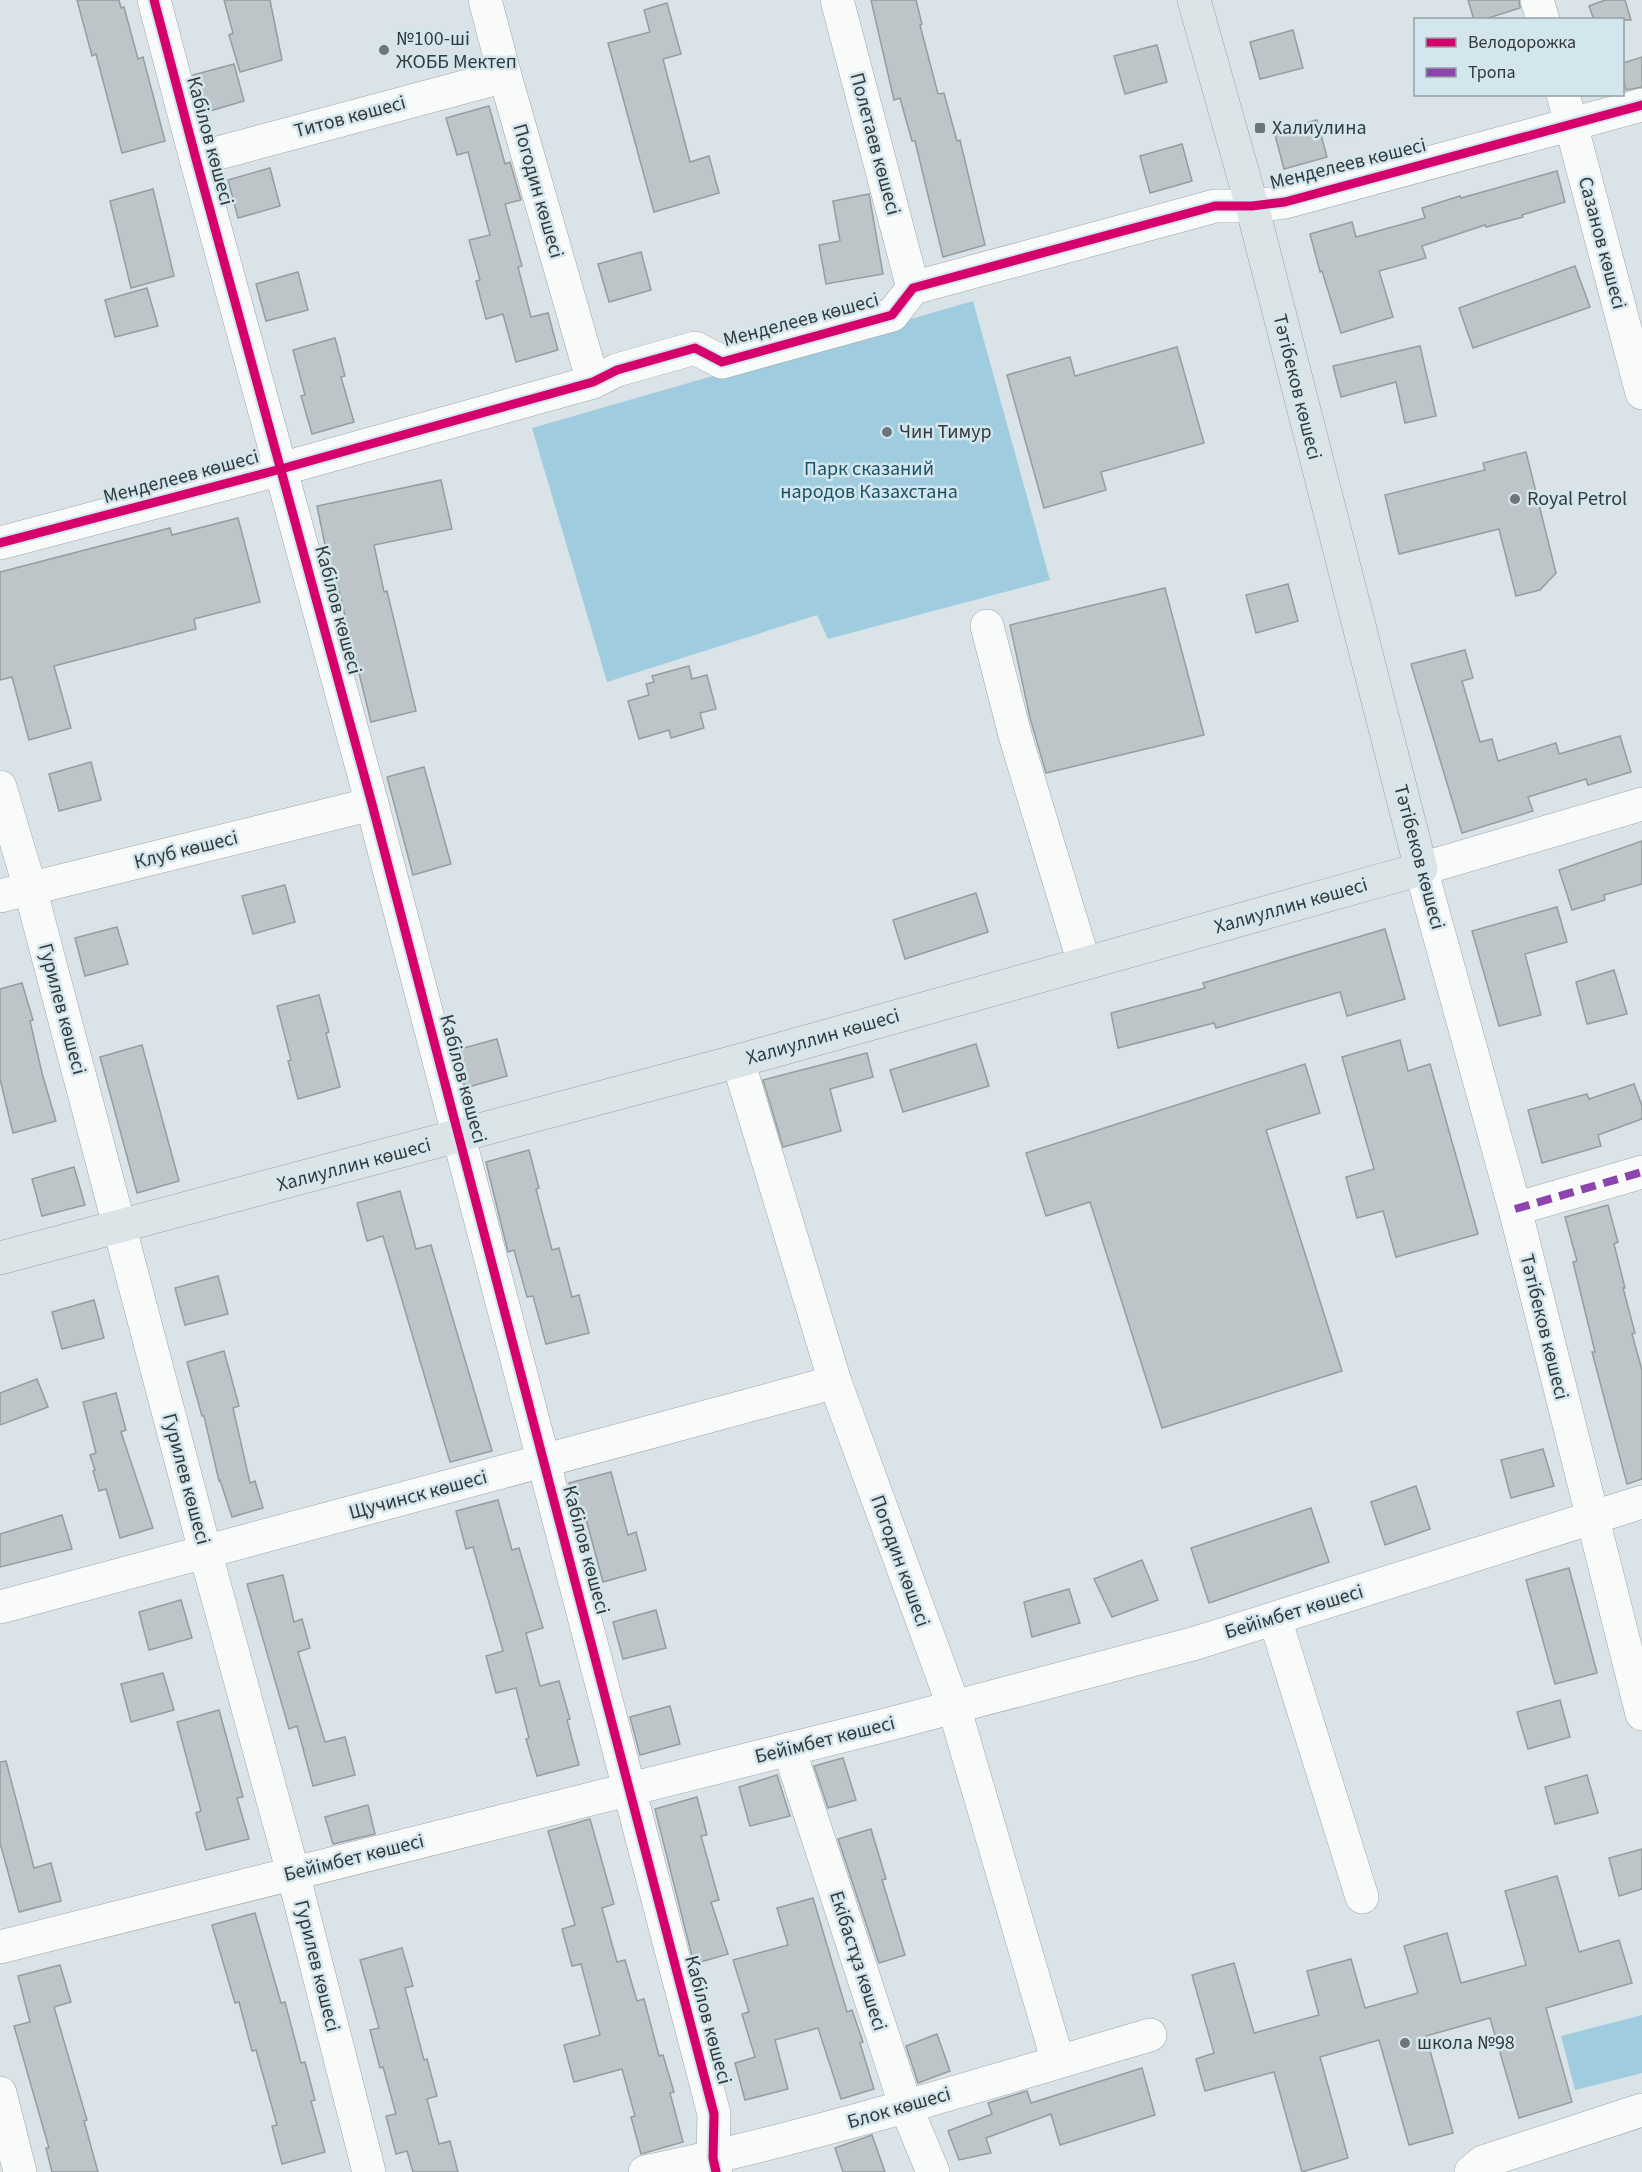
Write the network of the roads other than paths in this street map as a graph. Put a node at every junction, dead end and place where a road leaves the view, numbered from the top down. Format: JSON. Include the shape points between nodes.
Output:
{"nodes":[{"id":1,"x":154,"y":0,"type":"edge"},
{"id":2,"x":485,"y":0,"type":"edge"},
{"id":3,"x":837,"y":0,"type":"edge"},
{"id":4,"x":1194,"y":0,"type":"edge"},
{"id":5,"x":1538,"y":0,"type":"edge"},
{"id":6,"x":1542,"y":18,"type":"edge"},
{"id":7,"x":505,"y":76,"type":"junction"},
{"id":8,"x":1642,"y":105,"type":"edge"},
{"id":9,"x":1567,"y":109,"type":"edge"},
{"id":10,"x":195,"y":159,"type":"junction"},
{"id":11,"x":1252,"y":206,"type":"junction"},
{"id":12,"x":913,"y":288,"type":"junction"},
{"id":13,"x":593,"y":382,"type":"junction"},
{"id":14,"x":1642,"y":393,"type":"edge"},
{"id":15,"x":281,"y":469,"type":"junction"},
{"id":16,"x":0,"y":543,"type":"edge"},
{"id":17,"x":987,"y":626,"type":"dead end"},
{"id":18,"x":0,"y":787,"type":"edge"},
{"id":19,"x":372,"y":804,"type":"junction"},
{"id":20,"x":1642,"y":804,"type":"edge"},
{"id":21,"x":1421,"y":869,"type":"junction"},
{"id":22,"x":15,"y":892,"type":"edge"},
{"id":23,"x":1084,"y":963,"type":"junction"},
{"id":24,"x":738,"y":1061,"type":"junction"},
{"id":25,"x":459,"y":1136,"type":"junction"},
{"id":26,"x":1642,"y":1172,"type":"edge"},
{"id":27,"x":1515,"y":1209,"type":"junction"},
{"id":28,"x":120,"y":1228,"type":"junction"},
{"id":29,"x":0,"y":1258,"type":"edge"},
{"id":30,"x":835,"y":1382,"type":"junction"},
{"id":31,"x":544,"y":1462,"type":"junction"},
{"id":32,"x":1642,"y":1502,"type":"edge"},
{"id":33,"x":1592,"y":1517,"type":"junction"},
{"id":34,"x":205,"y":1551,"type":"junction"},
{"id":35,"x":0,"y":1607,"type":"edge"},
{"id":36,"x":1275,"y":1619,"type":"junction"},
{"id":37,"x":954,"y":1707,"type":"junction"},
{"id":38,"x":1642,"y":1714,"type":"edge"},
{"id":39,"x":789,"y":1749,"type":"junction"},
{"id":40,"x":630,"y":1789,"type":"junction"},
{"id":41,"x":293,"y":1873,"type":"junction"},
{"id":42,"x":1362,"y":1897,"type":"dead end"},
{"id":43,"x":0,"y":1947,"type":"edge"},
{"id":44,"x":1150,"y":2035,"type":"dead end"},
{"id":45,"x":1058,"y":2062,"type":"junction"},
{"id":46,"x":0,"y":2093,"type":"edge"},
{"id":47,"x":906,"y":2107,"type":"junction"},
{"id":48,"x":1642,"y":2110,"type":"edge"},
{"id":49,"x":715,"y":2165,"type":"edge"},
{"id":50,"x":20,"y":2172,"type":"edge"},
{"id":51,"x":369,"y":2172,"type":"edge"},
{"id":52,"x":645,"y":2172,"type":"edge"},
{"id":53,"x":933,"y":2172,"type":"edge"},
{"id":54,"x":1471,"y":2172,"type":"edge"}],
"edges":[{"from":1,"to":10,"type":"street","name":"Кабілов көшесі"},
{"from":2,"to":7,"type":"street","name":"Погодин көшесі"},
{"from":3,"to":12,"type":"street","name":"Полетаев көшесі"},
{"from":4,"to":11,"type":"main road","name":"Тәтібеков көшесі"},
{"from":5,"to":6,"type":"street"},
{"from":7,"to":10,"type":"street","name":"Титов көшесі"},
{"from":7,"to":13,"type":"street","name":"Погодин көшесі"},
{"from":8,"to":9,"type":"street","name":"Менделеев көшесі"},
{"from":9,"to":11,"type":"street","name":"Менделеев көшесі","via":[[1285,202]]},
{"from":9,"to":14,"type":"street","name":"Сазанов көшесі"},
{"from":10,"to":15,"type":"street","name":"Кабілов көшесі"},
{"from":11,"to":12,"type":"street","name":"Менделеев көшесі","via":[[1215,206]]},
{"from":11,"to":21,"type":"main road","name":"Тәтібеков көшесі"},
{"from":12,"to":13,"type":"street","name":"Менделеев көшесі","via":[[891,315],[722,362],[695,348],[617,370]]},
{"from":13,"to":15,"type":"street","name":"Менделеев көшесі"},
{"from":15,"to":16,"type":"street","name":"Менделеев көшесі"},
{"from":15,"to":19,"type":"street","name":"Кабілов көшесі"},
{"from":17,"to":23,"type":"street","via":[[1015,735]]},
{"from":18,"to":22,"type":"street","name":"Гурилев көшесі"},
{"from":19,"to":22,"type":"street","name":"Клуб көшесі"},
{"from":19,"to":25,"type":"street","name":"Кабілов көшесі"},
{"from":20,"to":21,"type":"street","name":"Халиуллин көшесі"},
{"from":21,"to":23,"type":"main road","name":"Халиуллин көшесі"},
{"from":21,"to":27,"type":"street","name":"Тәтібеков көшесі"},
{"from":22,"to":28,"type":"street","name":"Гурилев көшесі"},
{"from":23,"to":24,"type":"main road","name":"Халиуллин көшесі"},
{"from":24,"to":25,"type":"main road","name":"Халиуллин көшесі"},
{"from":24,"to":30,"type":"street","name":"Погодин көшесі"},
{"from":25,"to":28,"type":"main road","name":"Халиуллин көшесі"},
{"from":25,"to":31,"type":"street","name":"Кабілов көшесі"},
{"from":26,"to":27,"type":"street"},
{"from":27,"to":33,"type":"street","name":"Тәтібеков көшесі"},
{"from":28,"to":29,"type":"main road","name":"Халиуллин көшесі"},
{"from":28,"to":34,"type":"street","name":"Гурилев көшесі"},
{"from":30,"to":31,"type":"street","name":"Щучинск көшесі"},
{"from":30,"to":37,"type":"street","name":"Погодин көшесі"},
{"from":31,"to":34,"type":"street","name":"Щучинск көшесі"},
{"from":31,"to":40,"type":"street","name":"Кабілов көшесі"},
{"from":32,"to":33,"type":"street","name":"Бейімбет көшесі"},
{"from":33,"to":36,"type":"street","name":"Бейімбет көшесі"},
{"from":33,"to":38,"type":"street","name":"Тәтібеков көшесі"},
{"from":34,"to":35,"type":"street","name":"Щучинск көшесі"},
{"from":34,"to":41,"type":"street","name":"Гурилев көшесі"},
{"from":36,"to":37,"type":"street","name":"Бейімбет көшесі"},
{"from":36,"to":42,"type":"street"},
{"from":37,"to":39,"type":"street","name":"Бейімбет көшесі"},
{"from":37,"to":45,"type":"street","name":"Погодин көшесі"},
{"from":39,"to":40,"type":"street","name":"Бейімбет көшесі"},
{"from":39,"to":47,"type":"street","name":"Екібастұз көшесі"},
{"from":40,"to":41,"type":"street","name":"Бейімбет көшесі"},
{"from":40,"to":49,"type":"street","name":"Кабілов көшесі","via":[[714,2114]]},
{"from":41,"to":43,"type":"street","name":"Бейімбет көшесі"},
{"from":41,"to":51,"type":"street","name":"Гурилев көшесі"},
{"from":44,"to":45,"type":"street","name":"Блок көшесі"},
{"from":45,"to":47,"type":"street","name":"Блок көшесі"},
{"from":46,"to":50,"type":"street"},
{"from":47,"to":49,"type":"street","name":"Блок көшесі"},
{"from":47,"to":53,"type":"street","name":"Екібастұз көшесі"},
{"from":48,"to":54,"type":"street","via":[[1483,2162]]},
{"from":49,"to":52,"type":"street","name":"Блок көшесі"}]}
